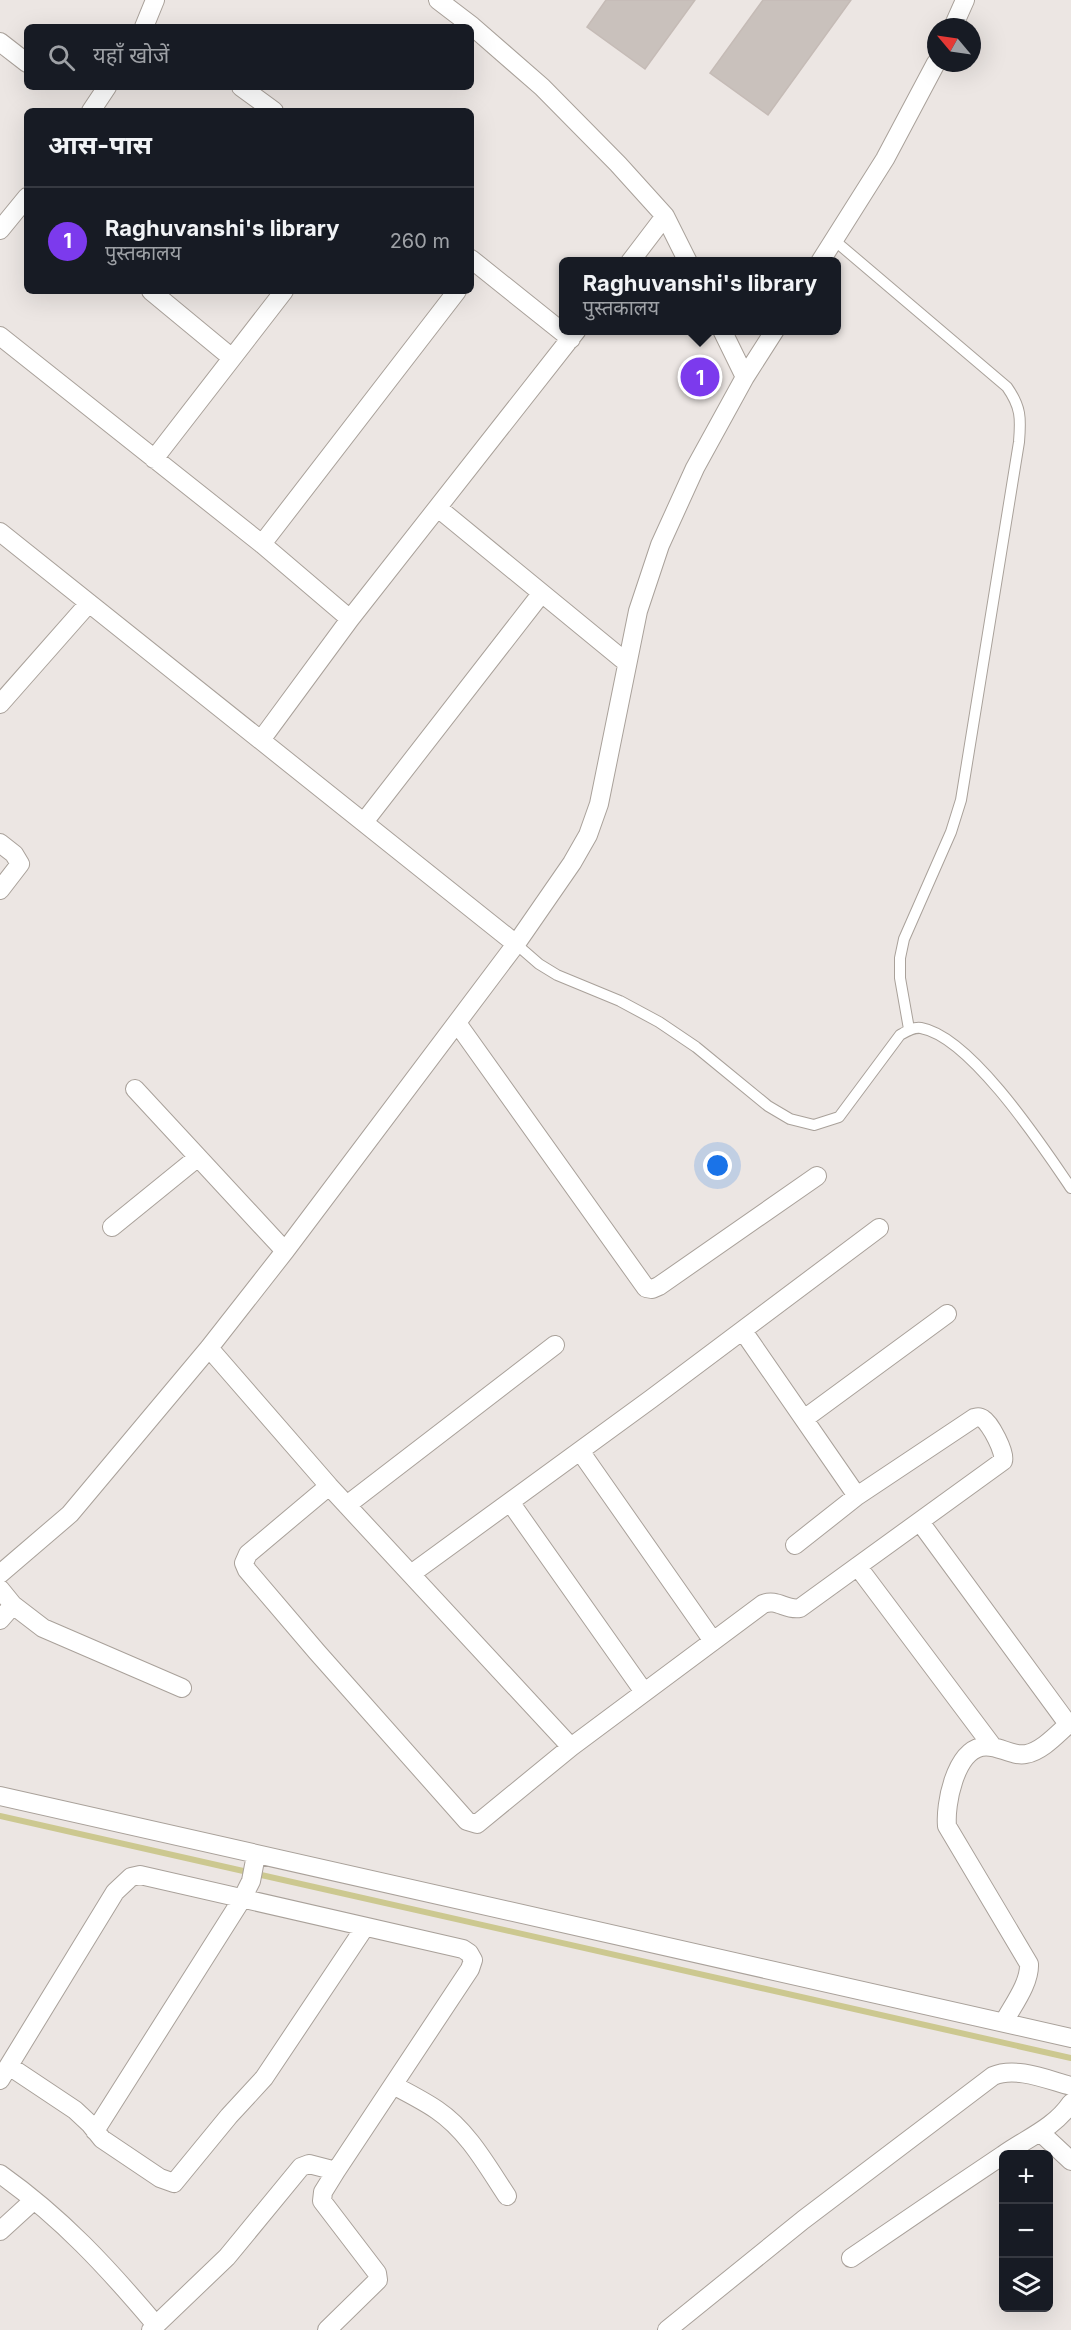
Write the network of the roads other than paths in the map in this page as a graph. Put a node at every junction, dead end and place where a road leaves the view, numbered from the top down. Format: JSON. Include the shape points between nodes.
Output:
{"nodes":[{"id":1,"x":155,"y":0,"type":"edge"},
{"id":2,"x":438,"y":0,"type":"edge"},
{"id":3,"x":965,"y":0,"type":"edge"},
{"id":4,"x":957,"y":18,"type":"edge"},
{"id":5,"x":151,"y":24,"type":"edge"},
{"id":6,"x":469,"y":24,"type":"edge"},
{"id":7,"x":474,"y":28,"type":"edge"},
{"id":8,"x":0,"y":42,"type":"edge"},
{"id":9,"x":24,"y":61,"type":"edge"},
{"id":10,"x":931,"y":72,"type":"edge"},
{"id":11,"x":105,"y":90,"type":"edge"},
{"id":12,"x":245,"y":90,"type":"edge"},
{"id":13,"x":93,"y":108,"type":"edge"},
{"id":14,"x":270,"y":108,"type":"edge"},
{"id":15,"x":24,"y":200,"type":"edge"},
{"id":16,"x":665,"y":216,"type":"junction"},
{"id":17,"x":0,"y":230,"type":"edge"},
{"id":18,"x":834,"y":240,"type":"junction"},
{"id":19,"x":633,"y":257,"type":"edge"},
{"id":20,"x":686,"y":257,"type":"edge"},
{"id":21,"x":823,"y":257,"type":"edge"},
{"id":22,"x":474,"y":267,"type":"edge"},
{"id":23,"x":155,"y":294,"type":"edge"},
{"id":24,"x":282,"y":294,"type":"edge"},
{"id":25,"x":455,"y":294,"type":"edge"},
{"id":26,"x":559,"y":324,"type":"edge"},
{"id":27,"x":573,"y":335,"type":"edge"},
{"id":28,"x":724,"y":335,"type":"edge"},
{"id":29,"x":772,"y":335,"type":"edge"},
{"id":30,"x":0,"y":336,"type":"edge"},
{"id":31,"x":232,"y":358,"type":"junction"},
{"id":32,"x":745,"y":377,"type":"junction"},
{"id":33,"x":154,"y":459,"type":"junction"},
{"id":34,"x":438,"y":508,"type":"junction"},
{"id":35,"x":0,"y":532,"type":"edge"},
{"id":36,"x":262,"y":544,"type":"junction"},
{"id":37,"x":542,"y":594,"type":"junction"},
{"id":38,"x":89,"y":603,"type":"junction"},
{"id":39,"x":350,"y":619,"type":"junction"},
{"id":40,"x":627,"y":663,"type":"junction"},
{"id":41,"x":0,"y":704,"type":"edge"},
{"id":42,"x":261,"y":740,"type":"junction"},
{"id":43,"x":364,"y":822,"type":"junction"},
{"id":44,"x":0,"y":843,"type":"edge"},
{"id":45,"x":0,"y":890,"type":"edge"},
{"id":46,"x":516,"y":944,"type":"junction"},
{"id":47,"x":457,"y":1023,"type":"junction"},
{"id":48,"x":909,"y":1029,"type":"junction"},
{"id":49,"x":135,"y":1089,"type":"dead end"},
{"id":50,"x":197,"y":1158,"type":"junction"},
{"id":51,"x":817,"y":1176,"type":"dead end"},
{"id":52,"x":1071,"y":1188,"type":"edge"},
{"id":53,"x":112,"y":1227,"type":"dead end"},
{"id":54,"x":879,"y":1228,"type":"dead end"},
{"id":55,"x":285,"y":1251,"type":"junction"},
{"id":56,"x":947,"y":1314,"type":"dead end"},
{"id":57,"x":743,"y":1331,"type":"junction"},
{"id":58,"x":555,"y":1345,"type":"dead end"},
{"id":59,"x":209,"y":1348,"type":"junction"},
{"id":60,"x":804,"y":1419,"type":"junction"},
{"id":61,"x":580,"y":1451,"type":"junction"},
{"id":62,"x":329,"y":1486,"type":"junction"},
{"id":63,"x":858,"y":1496,"type":"junction"},
{"id":64,"x":510,"y":1502,"type":"junction"},
{"id":65,"x":347,"y":1505,"type":"junction"},
{"id":66,"x":920,"y":1522,"type":"junction"},
{"id":67,"x":795,"y":1545,"type":"dead end"},
{"id":68,"x":858,"y":1567,"type":"junction"},
{"id":69,"x":0,"y":1574,"type":"edge"},
{"id":70,"x":411,"y":1574,"type":"junction"},
{"id":71,"x":0,"y":1589,"type":"edge"},
{"id":72,"x":13,"y":1605,"type":"junction"},
{"id":73,"x":0,"y":1620,"type":"edge"},
{"id":74,"x":713,"y":1641,"type":"junction"},
{"id":75,"x":182,"y":1688,"type":"dead end"},
{"id":76,"x":644,"y":1692,"type":"junction"},
{"id":77,"x":1069,"y":1723,"type":"edge"},
{"id":78,"x":571,"y":1747,"type":"junction"},
{"id":79,"x":993,"y":1747,"type":"junction"},
{"id":80,"x":0,"y":1796,"type":"edge"},
{"id":81,"x":254,"y":1867,"type":"junction"},
{"id":82,"x":242,"y":1899,"type":"junction"},
{"id":83,"x":365,"y":1927,"type":"junction"},
{"id":84,"x":1004,"y":2022,"type":"junction"},
{"id":85,"x":1067,"y":2034,"type":"edge"},
{"id":86,"x":4,"y":2073,"type":"edge"},
{"id":87,"x":393,"y":2085,"type":"junction"},
{"id":88,"x":1071,"y":2086,"type":"edge"},
{"id":89,"x":1071,"y":2103,"type":"edge"},
{"id":90,"x":95,"y":2131,"type":"junction"},
{"id":91,"x":1041,"y":2133,"type":"junction"},
{"id":92,"x":1071,"y":2161,"type":"edge"},
{"id":93,"x":336,"y":2171,"type":"junction"},
{"id":94,"x":0,"y":2174,"type":"edge"},
{"id":95,"x":507,"y":2196,"type":"dead end"},
{"id":96,"x":34,"y":2200,"type":"junction"},
{"id":97,"x":0,"y":2230,"type":"edge"},
{"id":98,"x":851,"y":2258,"type":"dead end"},
{"id":99,"x":160,"y":2326,"type":"edge"},
{"id":100,"x":327,"y":2330,"type":"edge"},
{"id":101,"x":667,"y":2330,"type":"edge"}],
"edges":[{"from":1,"to":5,"type":"street"},
{"from":2,"to":6,"type":"street"},
{"from":3,"to":4,"type":"street"},
{"from":7,"to":16,"type":"street","via":[[542,87]]},
{"from":8,"to":9,"type":"street"},
{"from":10,"to":18,"type":"street","via":[[885,159]]},
{"from":11,"to":13,"type":"street"},
{"from":12,"to":14,"type":"street"},
{"from":15,"to":17,"type":"street"},
{"from":16,"to":19,"type":"street"},
{"from":16,"to":20,"type":"street"},
{"from":18,"to":21,"type":"street"},
{"from":18,"to":48,"type":"lane","via":[[1007,387],[1017,400],[1021,419],[961,800],[904,939],[900,958]]},
{"from":22,"to":26,"type":"street"},
{"from":23,"to":31,"type":"street"},
{"from":24,"to":31,"type":"street"},
{"from":25,"to":36,"type":"street"},
{"from":27,"to":34,"type":"street"},
{"from":28,"to":32,"type":"street"},
{"from":29,"to":32,"type":"street"},
{"from":30,"to":33,"type":"street"},
{"from":31,"to":33,"type":"street"},
{"from":32,"to":40,"type":"street","via":[[695,468],[660,545],[638,611]]},
{"from":33,"to":36,"type":"street"},
{"from":34,"to":37,"type":"street"},
{"from":34,"to":39,"type":"street"},
{"from":35,"to":38,"type":"street"},
{"from":36,"to":39,"type":"street"},
{"from":37,"to":40,"type":"street"},
{"from":37,"to":43,"type":"street"},
{"from":38,"to":41,"type":"street"},
{"from":38,"to":42,"type":"street"},
{"from":39,"to":42,"type":"street"},
{"from":40,"to":46,"type":"street","via":[[599,804],[588,835]]},
{"from":42,"to":43,"type":"street"},
{"from":43,"to":46,"type":"street"},
{"from":44,"to":45,"type":"street","via":[[20,864]]},
{"from":46,"to":47,"type":"street"},
{"from":46,"to":48,"type":"lane","via":[[557,975],[659,1022],[768,1106],[790,1119],[813,1125],[839,1117],[900,1035]]},
{"from":47,"to":51,"type":"street","via":[[646,1288],[659,1286]]},
{"from":47,"to":55,"type":"street"},
{"from":48,"to":52,"type":"lane","via":[[933,1032],[969,1057],[1023,1118]]},
{"from":49,"to":50,"type":"street"},
{"from":50,"to":53,"type":"street"},
{"from":50,"to":55,"type":"street"},
{"from":54,"to":57,"type":"street"},
{"from":55,"to":59,"type":"street"},
{"from":56,"to":60,"type":"street"},
{"from":57,"to":60,"type":"street"},
{"from":57,"to":61,"type":"street"},
{"from":58,"to":65,"type":"street"},
{"from":59,"to":62,"type":"street"},
{"from":59,"to":69,"type":"street","via":[[70,1514]]},
{"from":60,"to":63,"type":"street"},
{"from":61,"to":64,"type":"street"},
{"from":61,"to":74,"type":"street"},
{"from":62,"to":65,"type":"street"},
{"from":62,"to":78,"type":"street","via":[[248,1554],[244,1563],[467,1821],[477,1824]]},
{"from":63,"to":66,"type":"street","via":[[974,1418],[986,1420],[1003,1451],[1003,1461]]},
{"from":63,"to":67,"type":"street"},
{"from":64,"to":70,"type":"street"},
{"from":64,"to":76,"type":"street"},
{"from":65,"to":70,"type":"street"},
{"from":66,"to":68,"type":"street"},
{"from":66,"to":77,"type":"street"},
{"from":68,"to":74,"type":"street","via":[[800,1608],[767,1602]]},
{"from":68,"to":79,"type":"street"},
{"from":70,"to":78,"type":"street"},
{"from":71,"to":72,"type":"street"},
{"from":72,"to":73,"type":"street"},
{"from":72,"to":75,"type":"street","via":[[43,1628]]},
{"from":74,"to":76,"type":"street"},
{"from":76,"to":78,"type":"street"},
{"from":77,"to":79,"type":"street","via":[[1026,1754]]},
{"from":79,"to":84,"type":"street","via":[[969,1752],[960,1765],[949,1793],[946,1826],[1029,1964],[1029,1972]]},
{"from":80,"to":81,"type":"street"},
{"from":81,"to":82,"type":"street"},
{"from":81,"to":84,"type":"street"},
{"from":82,"to":83,"type":"street"},
{"from":82,"to":86,"type":"street","via":[[140,1875],[130,1877],[115,1892]]},
{"from":82,"to":90,"type":"street"},
{"from":83,"to":87,"type":"street","via":[[463,1949],[473,1960]]},
{"from":83,"to":90,"type":"street","via":[[264,2078],[174,2183],[150,2172]]},
{"from":84,"to":85,"type":"street"},
{"from":86,"to":90,"type":"street","via":[[75,2110]]},
{"from":87,"to":93,"type":"street"},
{"from":87,"to":95,"type":"street","via":[[456,2126]]},
{"from":88,"to":101,"type":"street","via":[[1016,2073],[993,2076],[803,2220]]},
{"from":89,"to":91,"type":"street"},
{"from":91,"to":92,"type":"street"},
{"from":91,"to":98,"type":"street"},
{"from":93,"to":99,"type":"street","via":[[309,2164],[301,2167],[227,2257]]},
{"from":93,"to":100,"type":"street","via":[[322,2201],[378,2280]]},
{"from":94,"to":96,"type":"street"},
{"from":96,"to":97,"type":"street"},
{"from":96,"to":99,"type":"street","via":[[83,2242]]}]}
